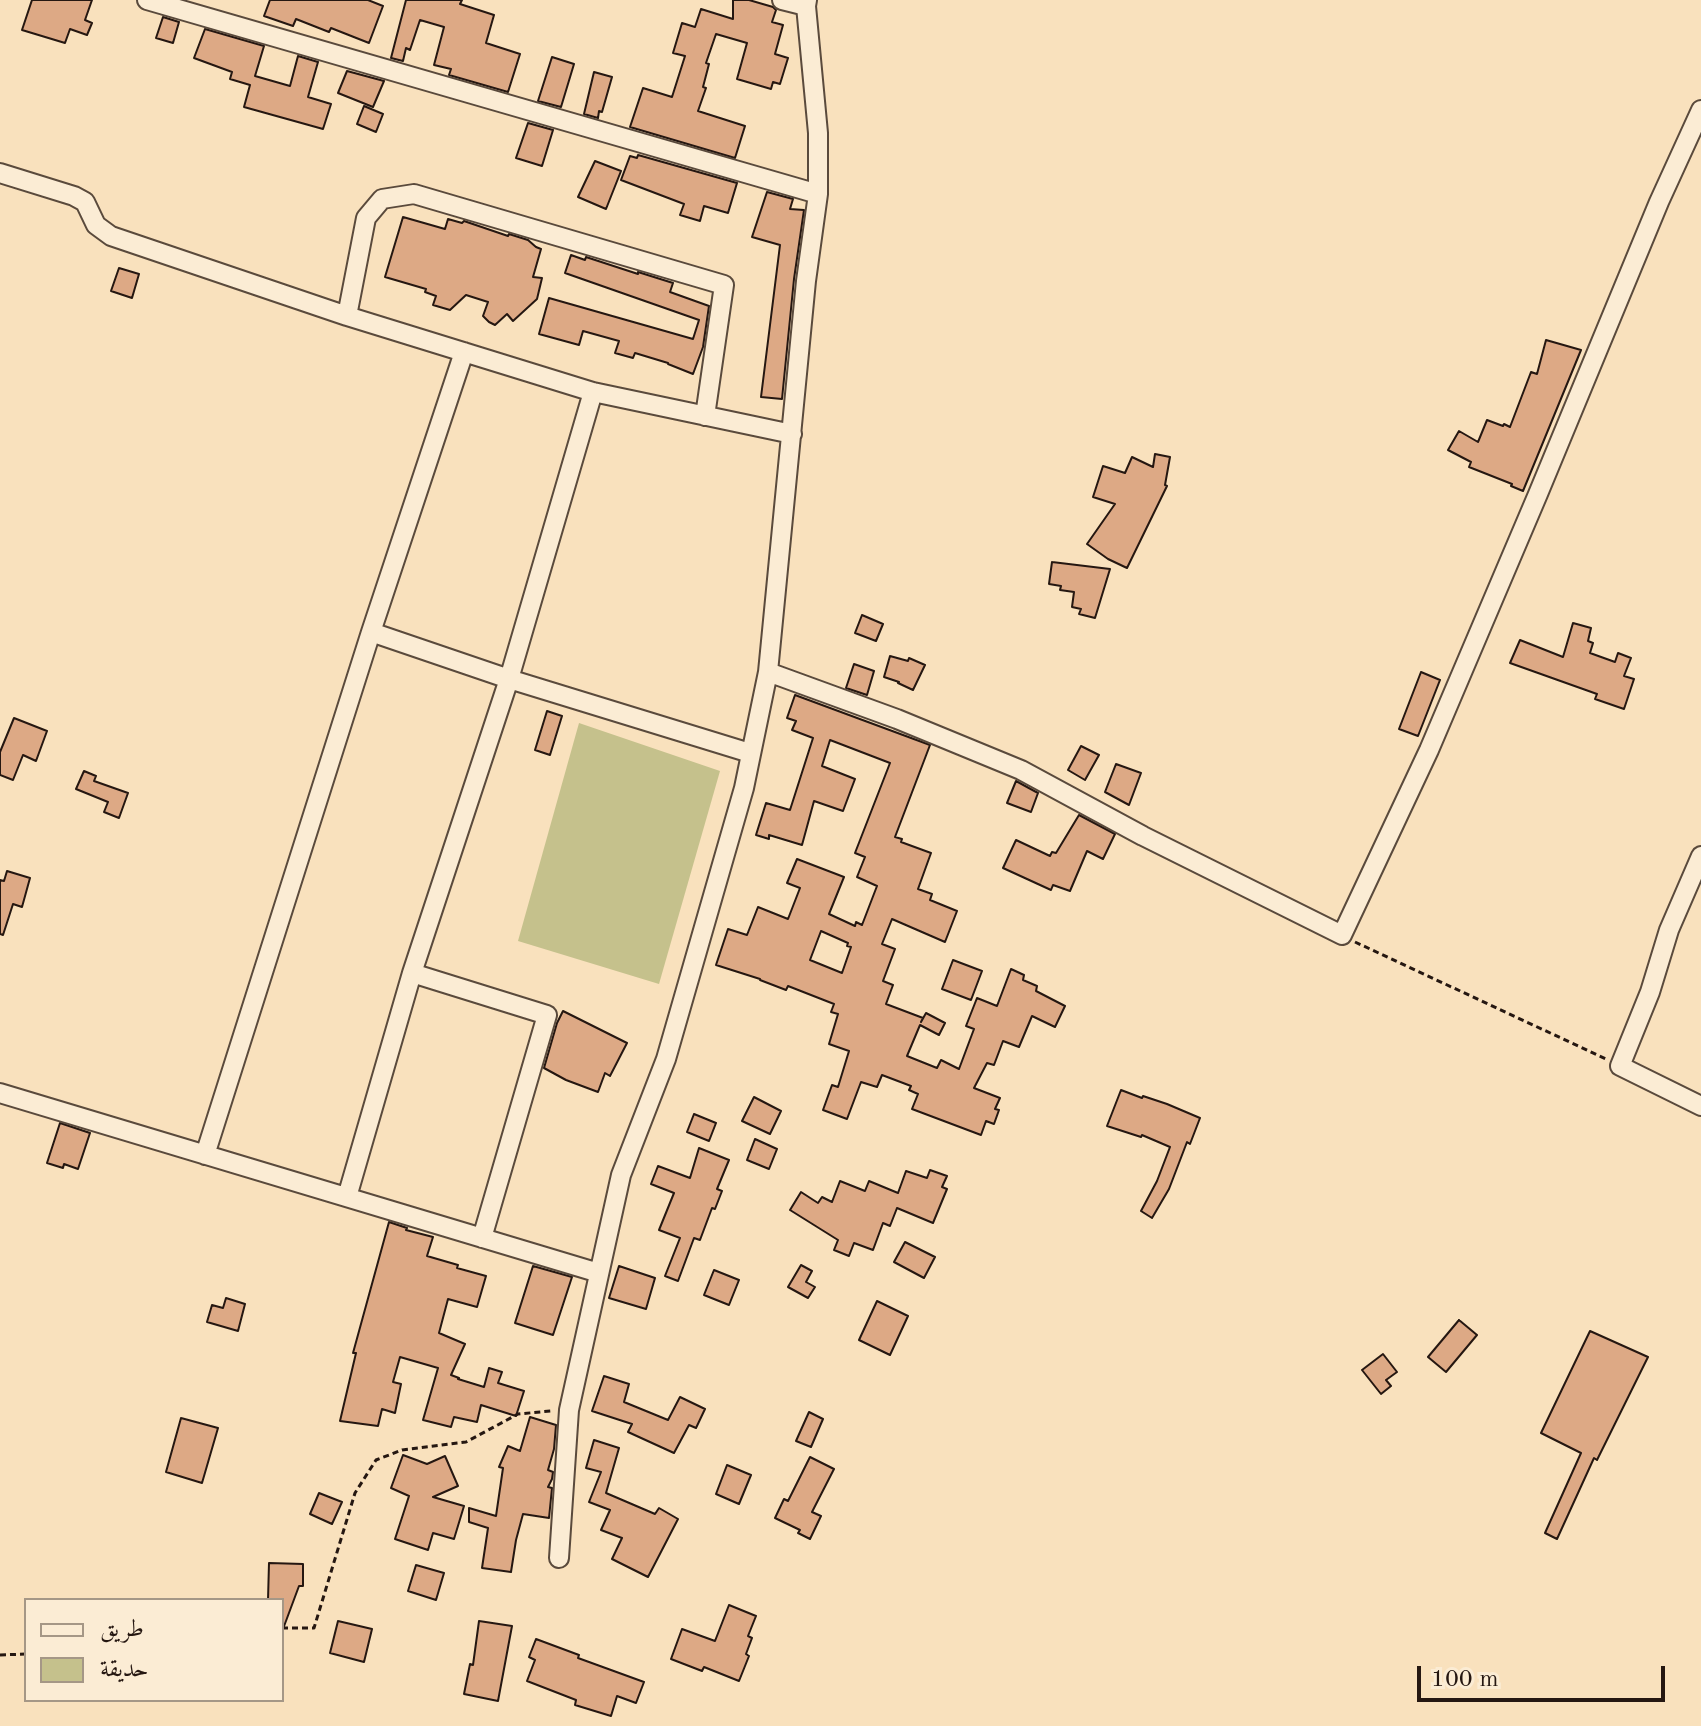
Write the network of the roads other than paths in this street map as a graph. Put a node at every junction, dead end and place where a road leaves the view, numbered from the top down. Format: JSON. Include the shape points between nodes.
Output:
{"nodes":[{"id":1,"x":147,"y":0,"type":"edge"},
{"id":2,"x":782,"y":0,"type":"edge"},
{"id":3,"x":807,"y":3,"type":"edge"},
{"id":4,"x":1701,"y":110,"type":"edge"},
{"id":5,"x":0,"y":173,"type":"edge"},
{"id":6,"x":818,"y":194,"type":"junction"},
{"id":7,"x":347,"y":316,"type":"junction"},
{"id":8,"x":464,"y":352,"type":"junction"},
{"id":9,"x":593,"y":392,"type":"junction"},
{"id":10,"x":705,"y":416,"type":"junction"},
{"id":11,"x":792,"y":434,"type":"junction"},
{"id":12,"x":371,"y":632,"type":"junction"},
{"id":13,"x":768,"y":672,"type":"junction"},
{"id":14,"x":509,"y":679,"type":"junction"},
{"id":15,"x":750,"y":753,"type":"junction"},
{"id":16,"x":1701,"y":856,"type":"edge"},
{"id":17,"x":412,"y":973,"type":"junction"},
{"id":18,"x":0,"y":1093,"type":"edge"},
{"id":19,"x":1701,"y":1106,"type":"edge"},
{"id":20,"x":205,"y":1155,"type":"junction"},
{"id":21,"x":347,"y":1197,"type":"junction"},
{"id":22,"x":482,"y":1238,"type":"junction"},
{"id":23,"x":599,"y":1273,"type":"junction"},
{"id":24,"x":559,"y":1558,"type":"dead end"}],
"edges":[{"from":1,"to":6,"type":"street"},
{"from":2,"to":3,"type":"street"},
{"from":3,"to":6,"type":"street"},
{"from":4,"to":13,"type":"street","via":[[1429,750],[1342,935],[1021,770]]},
{"from":5,"to":7,"type":"street","via":[[85,202],[96,225],[111,236]]},
{"from":6,"to":11,"type":"street"},
{"from":7,"to":8,"type":"street"},
{"from":7,"to":10,"type":"street","via":[[366,218],[382,199],[414,194],[724,285]]},
{"from":8,"to":9,"type":"street"},
{"from":8,"to":12,"type":"street"},
{"from":9,"to":10,"type":"street"},
{"from":9,"to":14,"type":"street"},
{"from":10,"to":11,"type":"street"},
{"from":11,"to":13,"type":"street"},
{"from":12,"to":14,"type":"street"},
{"from":12,"to":20,"type":"street"},
{"from":13,"to":15,"type":"street"},
{"from":14,"to":15,"type":"street"},
{"from":14,"to":17,"type":"street"},
{"from":15,"to":23,"type":"street","via":[[666,1059],[621,1175]]},
{"from":16,"to":19,"type":"street","via":[[1620,1066]]},
{"from":17,"to":21,"type":"street"},
{"from":17,"to":22,"type":"street","via":[[547,1015]]},
{"from":18,"to":20,"type":"street"},
{"from":20,"to":21,"type":"street"},
{"from":21,"to":22,"type":"street"},
{"from":22,"to":23,"type":"street"},
{"from":23,"to":24,"type":"street","via":[[569,1410]]}]}
